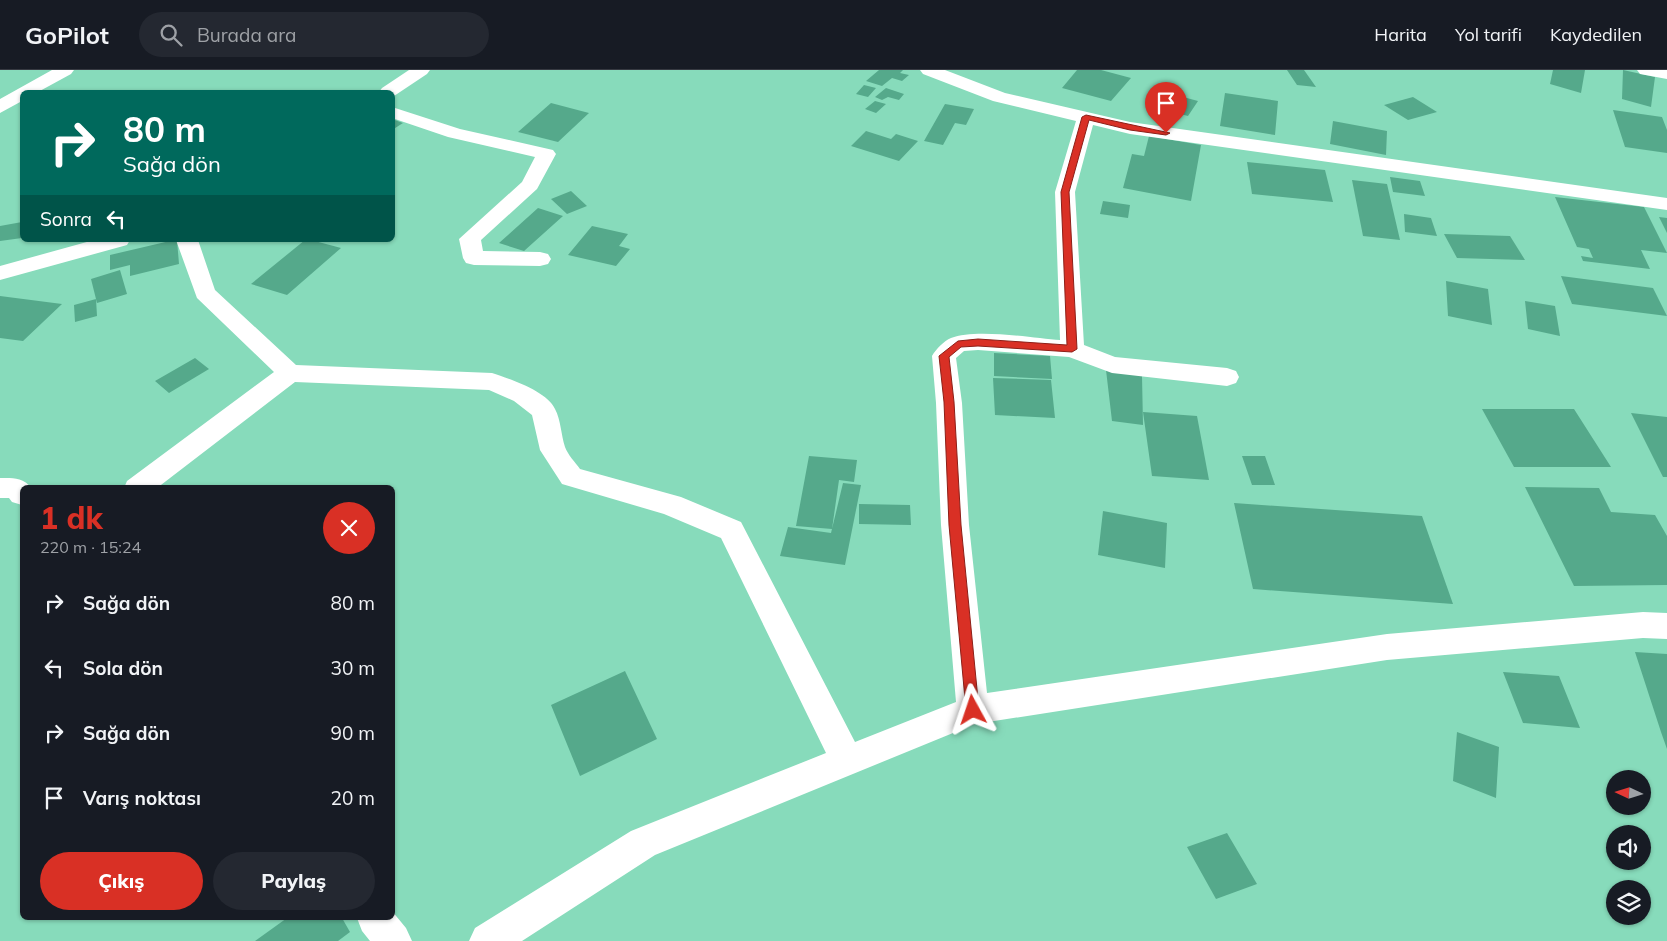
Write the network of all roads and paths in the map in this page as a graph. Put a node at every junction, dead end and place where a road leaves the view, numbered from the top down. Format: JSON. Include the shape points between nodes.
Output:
{"nodes":[{"id":1,"x":65,"y":70,"type":"edge"},
{"id":2,"x":421,"y":70,"type":"edge"},
{"id":3,"x":929,"y":70,"type":"edge"},
{"id":4,"x":1646,"y":70,"type":"edge"},
{"id":5,"x":1667,"y":74,"type":"edge"},
{"id":6,"x":30,"y":90,"type":"edge"},
{"id":7,"x":391,"y":90,"type":"edge"},
{"id":8,"x":20,"y":95,"type":"edge"},
{"id":9,"x":0,"y":107,"type":"edge"},
{"id":10,"x":395,"y":113,"type":"edge"},
{"id":11,"x":1086,"y":117,"type":"junction"},
{"id":12,"x":1667,"y":204,"type":"edge"},
{"id":13,"x":112,"y":242,"type":"edge"},
{"id":14,"x":188,"y":242,"type":"edge"},
{"id":15,"x":540,"y":260,"type":"dead end"},
{"id":16,"x":0,"y":273,"type":"edge"},
{"id":17,"x":1072,"y":349,"type":"junction"},
{"id":18,"x":290,"y":373,"type":"junction"},
{"id":19,"x":1227,"y":378,"type":"dead end"},
{"id":20,"x":141,"y":485,"type":"edge"},
{"id":21,"x":0,"y":488,"type":"edge"},
{"id":22,"x":20,"y":493,"type":"edge"},
{"id":23,"x":1667,"y":626,"type":"edge"},
{"id":24,"x":973,"y":710,"type":"junction"},
{"id":25,"x":847,"y":760,"type":"junction"},
{"id":26,"x":377,"y":920,"type":"edge"},
{"id":27,"x":393,"y":941,"type":"edge"},
{"id":28,"x":488,"y":941,"type":"edge"}],
"edges":[{"from":1,"to":6,"type":"street"},
{"from":2,"to":7,"type":"street"},
{"from":3,"to":11,"type":"street","via":[[999,96]]},
{"from":4,"to":5,"type":"street"},
{"from":8,"to":9,"type":"street"},
{"from":10,"to":15,"type":"street","via":[[455,133],[546,154],[530,185],[470,239],[474,258]]},
{"from":11,"to":12,"type":"street","via":[[1130,128]]},
{"from":11,"to":17,"type":"street","via":[[1065,192]]},
{"from":13,"to":16,"type":"street"},
{"from":14,"to":18,"type":"street","via":[[205,294]]},
{"from":17,"to":19,"type":"street","via":[[1112,365]]},
{"from":17,"to":24,"type":"street","via":[[978,342],[958,344],[944,356],[955,525]]},
{"from":18,"to":20,"type":"street"},
{"from":18,"to":25,"type":"street","via":[[492,382],[523,395],[544,411],[553,450],[570,477],[671,505],[731,530]]},
{"from":21,"to":22,"type":"street","via":[[16,488]]},
{"from":23,"to":24,"type":"street","via":[[1643,624],[1387,647]]},
{"from":24,"to":25,"type":"street"},
{"from":25,"to":28,"type":"street","via":[[643,843]]},
{"from":26,"to":27,"type":"street"}]}
